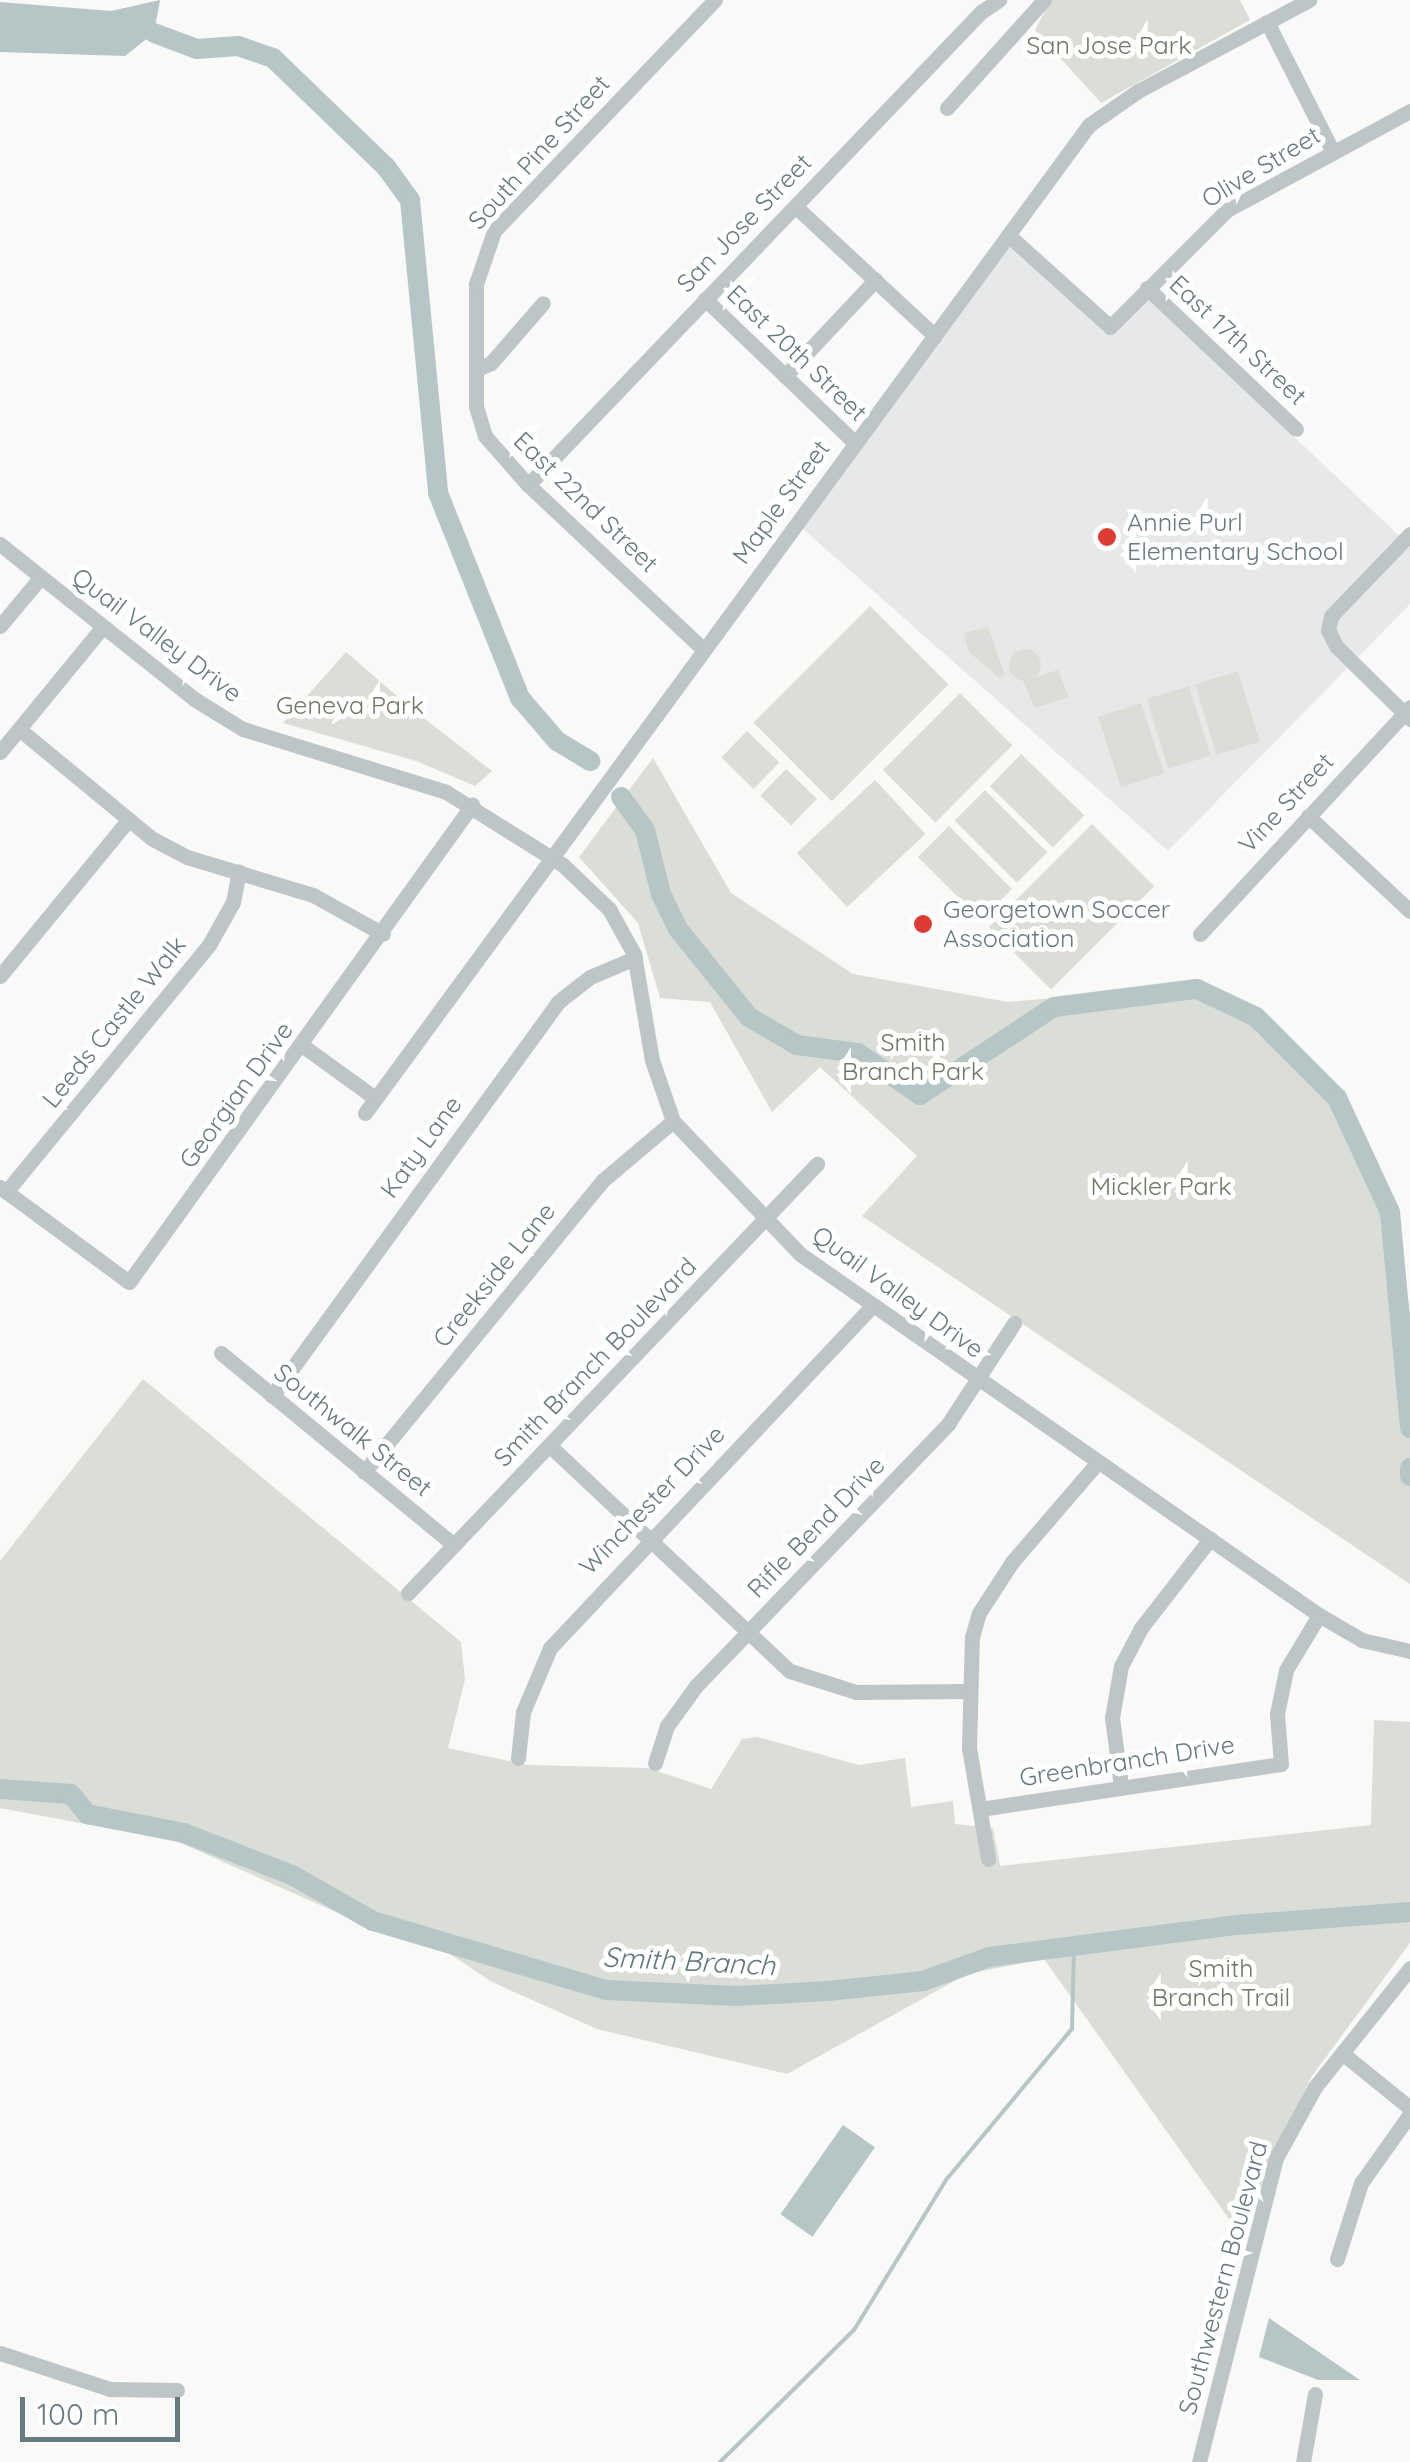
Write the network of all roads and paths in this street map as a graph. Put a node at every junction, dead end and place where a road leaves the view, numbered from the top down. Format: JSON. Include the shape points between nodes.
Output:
{"nodes":[{"id":1,"x":714,"y":0,"type":"edge"},
{"id":2,"x":999,"y":0,"type":"edge"},
{"id":3,"x":1044,"y":0,"type":"edge"},
{"id":4,"x":1309,"y":0,"type":"edge"},
{"id":5,"x":1266,"y":22,"type":"junction"},
{"id":6,"x":947,"y":108,"type":"dead end"},
{"id":7,"x":1410,"y":111,"type":"edge"},
{"id":8,"x":1333,"y":152,"type":"junction"},
{"id":9,"x":795,"y":206,"type":"junction"},
{"id":10,"x":1008,"y":235,"type":"junction"},
{"id":11,"x":875,"y":280,"type":"junction"},
{"id":12,"x":1146,"y":288,"type":"junction"},
{"id":13,"x":705,"y":300,"type":"junction"},
{"id":14,"x":542,"y":303,"type":"dead end"},
{"id":15,"x":935,"y":336,"type":"junction"},
{"id":16,"x":477,"y":369,"type":"junction"},
{"id":17,"x":785,"y":376,"type":"junction"},
{"id":18,"x":1296,"y":428,"type":"dead end"},
{"id":19,"x":856,"y":444,"type":"junction"},
{"id":20,"x":528,"y":485,"type":"junction"},
{"id":21,"x":1410,"y":534,"type":"edge"},
{"id":22,"x":0,"y":544,"type":"edge"},
{"id":23,"x":40,"y":578,"type":"junction"},
{"id":24,"x":0,"y":626,"type":"edge"},
{"id":25,"x":102,"y":628,"type":"junction"},
{"id":26,"x":704,"y":650,"type":"junction"},
{"id":27,"x":1408,"y":713,"type":"edge"},
{"id":28,"x":19,"y":728,"type":"junction"},
{"id":29,"x":0,"y":752,"type":"edge"},
{"id":30,"x":472,"y":804,"type":"junction"},
{"id":31,"x":1308,"y":816,"type":"junction"},
{"id":32,"x":128,"y":820,"type":"junction"},
{"id":33,"x":551,"y":856,"type":"junction"},
{"id":34,"x":239,"y":872,"type":"junction"},
{"id":35,"x":1410,"y":911,"type":"edge"},
{"id":36,"x":383,"y":934,"type":"junction"},
{"id":37,"x":1200,"y":934,"type":"dead end"},
{"id":38,"x":635,"y":958,"type":"junction"},
{"id":39,"x":0,"y":976,"type":"edge"},
{"id":40,"x":303,"y":1046,"type":"junction"},
{"id":41,"x":374,"y":1098,"type":"junction"},
{"id":42,"x":365,"y":1112,"type":"dead end"},
{"id":43,"x":673,"y":1121,"type":"junction"},
{"id":44,"x":817,"y":1164,"type":"dead end"},
{"id":45,"x":3,"y":1190,"type":"edge"},
{"id":46,"x":765,"y":1220,"type":"junction"},
{"id":47,"x":873,"y":1305,"type":"junction"},
{"id":48,"x":1014,"y":1323,"type":"dead end"},
{"id":49,"x":221,"y":1353,"type":"dead end"},
{"id":50,"x":977,"y":1379,"type":"junction"},
{"id":51,"x":272,"y":1396,"type":"junction"},
{"id":52,"x":550,"y":1446,"type":"junction"},
{"id":53,"x":1098,"y":1462,"type":"junction"},
{"id":54,"x":364,"y":1472,"type":"junction"},
{"id":55,"x":1210,"y":1538,"type":"junction"},
{"id":56,"x":649,"y":1540,"type":"junction"},
{"id":57,"x":454,"y":1546,"type":"junction"},
{"id":58,"x":408,"y":1594,"type":"dead end"},
{"id":59,"x":1319,"y":1614,"type":"junction"},
{"id":60,"x":747,"y":1636,"type":"junction"},
{"id":61,"x":1410,"y":1651,"type":"edge"},
{"id":62,"x":967,"y":1691,"type":"junction"},
{"id":63,"x":518,"y":1758,"type":"dead end"},
{"id":64,"x":655,"y":1764,"type":"dead end"},
{"id":65,"x":1121,"y":1786,"type":"junction"},
{"id":66,"x":980,"y":1809,"type":"junction"},
{"id":67,"x":988,"y":1859,"type":"dead end"},
{"id":68,"x":1410,"y":1968,"type":"edge"},
{"id":69,"x":1342,"y":2053,"type":"junction"},
{"id":70,"x":1410,"y":2111,"type":"edge"},
{"id":71,"x":1337,"y":2260,"type":"dead end"},
{"id":72,"x":0,"y":2352,"type":"edge"},
{"id":73,"x":177,"y":2390,"type":"dead end"},
{"id":74,"x":1315,"y":2394,"type":"dead end"},
{"id":75,"x":1199,"y":2462,"type":"edge"},
{"id":76,"x":1303,"y":2462,"type":"edge"}],
"edges":[{"from":1,"to":16,"type":"street","name":"South Pine Street","via":[[494,232],[476,284]]},
{"from":2,"to":9,"type":"street","name":"San Jose Street"},
{"from":3,"to":6,"type":"street"},
{"from":4,"to":5,"type":"street","name":"Maple Street"},
{"from":5,"to":8,"type":"street"},
{"from":5,"to":10,"type":"street","name":"Maple Street","via":[[1089,126]]},
{"from":7,"to":8,"type":"street","name":"Olive Street"},
{"from":8,"to":12,"type":"street","name":"Olive Street","via":[[1224,213]]},
{"from":9,"to":11,"type":"street"},
{"from":9,"to":13,"type":"street","name":"San Jose Street"},
{"from":10,"to":12,"type":"street","name":"Olive Street","via":[[1110,327]]},
{"from":10,"to":15,"type":"street","name":"Maple Street"},
{"from":11,"to":15,"type":"street"},
{"from":11,"to":17,"type":"street"},
{"from":12,"to":18,"type":"street","name":"East 17th Street"},
{"from":13,"to":17,"type":"street","name":"East 20th Street"},
{"from":13,"to":20,"type":"street","name":"San Jose Street"},
{"from":14,"to":16,"type":"street","via":[[491,363]]},
{"from":15,"to":19,"type":"street","name":"Maple Street"},
{"from":16,"to":20,"type":"street","name":"East 22nd Street","via":[[478,422]]},
{"from":17,"to":19,"type":"street","name":"East 20th Street"},
{"from":19,"to":26,"type":"street","name":"Maple Street"},
{"from":20,"to":26,"type":"street","name":"East 22nd Street"},
{"from":21,"to":27,"type":"street","via":[[1328,624],[1336,646]]},
{"from":22,"to":23,"type":"street","name":"Quail Valley Drive"},
{"from":23,"to":24,"type":"street"},
{"from":23,"to":25,"type":"street","name":"Quail Valley Drive"},
{"from":25,"to":28,"type":"street"},
{"from":25,"to":30,"type":"street","name":"Quail Valley Drive","via":[[244,729]]},
{"from":26,"to":33,"type":"street","name":"Maple Street"},
{"from":27,"to":31,"type":"street","name":"Vine Street"},
{"from":28,"to":29,"type":"street"},
{"from":28,"to":32,"type":"street"},
{"from":30,"to":33,"type":"street","name":"Quail Valley Drive"},
{"from":30,"to":36,"type":"street","name":"Georgian Drive"},
{"from":31,"to":35,"type":"street"},
{"from":31,"to":37,"type":"street","name":"Vine Street"},
{"from":32,"to":34,"type":"street","via":[[186,858]]},
{"from":32,"to":39,"type":"street"},
{"from":33,"to":38,"type":"street","name":"Quail Valley Drive","via":[[609,909]]},
{"from":33,"to":41,"type":"street","name":"Maple Street"},
{"from":34,"to":36,"type":"street","via":[[339,906]]},
{"from":34,"to":45,"type":"street","name":"Leeds Castle Walk","via":[[234,902],[209,946]]},
{"from":36,"to":40,"type":"street","name":"Georgian Drive"},
{"from":38,"to":43,"type":"street","name":"Quail Valley Drive","via":[[652,1060]]},
{"from":38,"to":51,"type":"street","name":"Katy Lane","via":[[590,976],[558,1002]]},
{"from":40,"to":41,"type":"street"},
{"from":40,"to":45,"type":"street","name":"Georgian Drive","via":[[129,1282]]},
{"from":41,"to":42,"type":"street","name":"Maple Street"},
{"from":43,"to":46,"type":"street","name":"Quail Valley Drive"},
{"from":43,"to":54,"type":"street","name":"Creekside Lane","via":[[602,1181]]},
{"from":44,"to":46,"type":"street","name":"Smith Branch Boulevard"},
{"from":46,"to":47,"type":"street","name":"Quail Valley Drive","via":[[800,1254]]},
{"from":46,"to":52,"type":"street","name":"Smith Branch Boulevard"},
{"from":47,"to":50,"type":"street","name":"Quail Valley Drive"},
{"from":47,"to":56,"type":"street","name":"Winchester Drive"},
{"from":48,"to":50,"type":"street","name":"Rifle Bend Drive"},
{"from":49,"to":51,"type":"street","name":"Southwalk Street"},
{"from":50,"to":53,"type":"street","name":"Quail Valley Drive"},
{"from":50,"to":60,"type":"street","name":"Rifle Bend Drive","via":[[948,1424]]},
{"from":51,"to":54,"type":"street","name":"Southwalk Street"},
{"from":52,"to":56,"type":"street"},
{"from":52,"to":57,"type":"street","name":"Smith Branch Boulevard"},
{"from":53,"to":55,"type":"street","name":"Quail Valley Drive"},
{"from":53,"to":62,"type":"street","via":[[1012,1562],[979,1613]]},
{"from":54,"to":57,"type":"street","name":"Southwalk Street"},
{"from":55,"to":59,"type":"street","name":"Quail Valley Drive"},
{"from":55,"to":65,"type":"street","via":[[1141,1628],[1121,1666],[1112,1718]]},
{"from":56,"to":60,"type":"street"},
{"from":56,"to":63,"type":"street","name":"Winchester Drive","via":[[550,1648],[523,1712]]},
{"from":57,"to":58,"type":"street","name":"Smith Branch Boulevard"},
{"from":59,"to":61,"type":"street","name":"Quail Valley Drive","via":[[1362,1640]]},
{"from":59,"to":65,"type":"street","name":"Greenbranch Drive","via":[[1283,1680],[1277,1714],[1281,1764]]},
{"from":60,"to":62,"type":"street","via":[[790,1671],[836,1688]]},
{"from":60,"to":64,"type":"street","name":"Rifle Bend Drive","via":[[679,1707]]},
{"from":62,"to":66,"type":"street"},
{"from":65,"to":66,"type":"street","name":"Greenbranch Drive"},
{"from":66,"to":67,"type":"street"},
{"from":68,"to":69,"type":"street","name":"Southwestern Boulevard"},
{"from":69,"to":70,"type":"street"},
{"from":69,"to":75,"type":"street","name":"Southwestern Boulevard","via":[[1276,2158]]},
{"from":70,"to":71,"type":"street","via":[[1362,2183]]},
{"from":72,"to":73,"type":"street","via":[[110,2389]]},
{"from":74,"to":76,"type":"street"}]}
